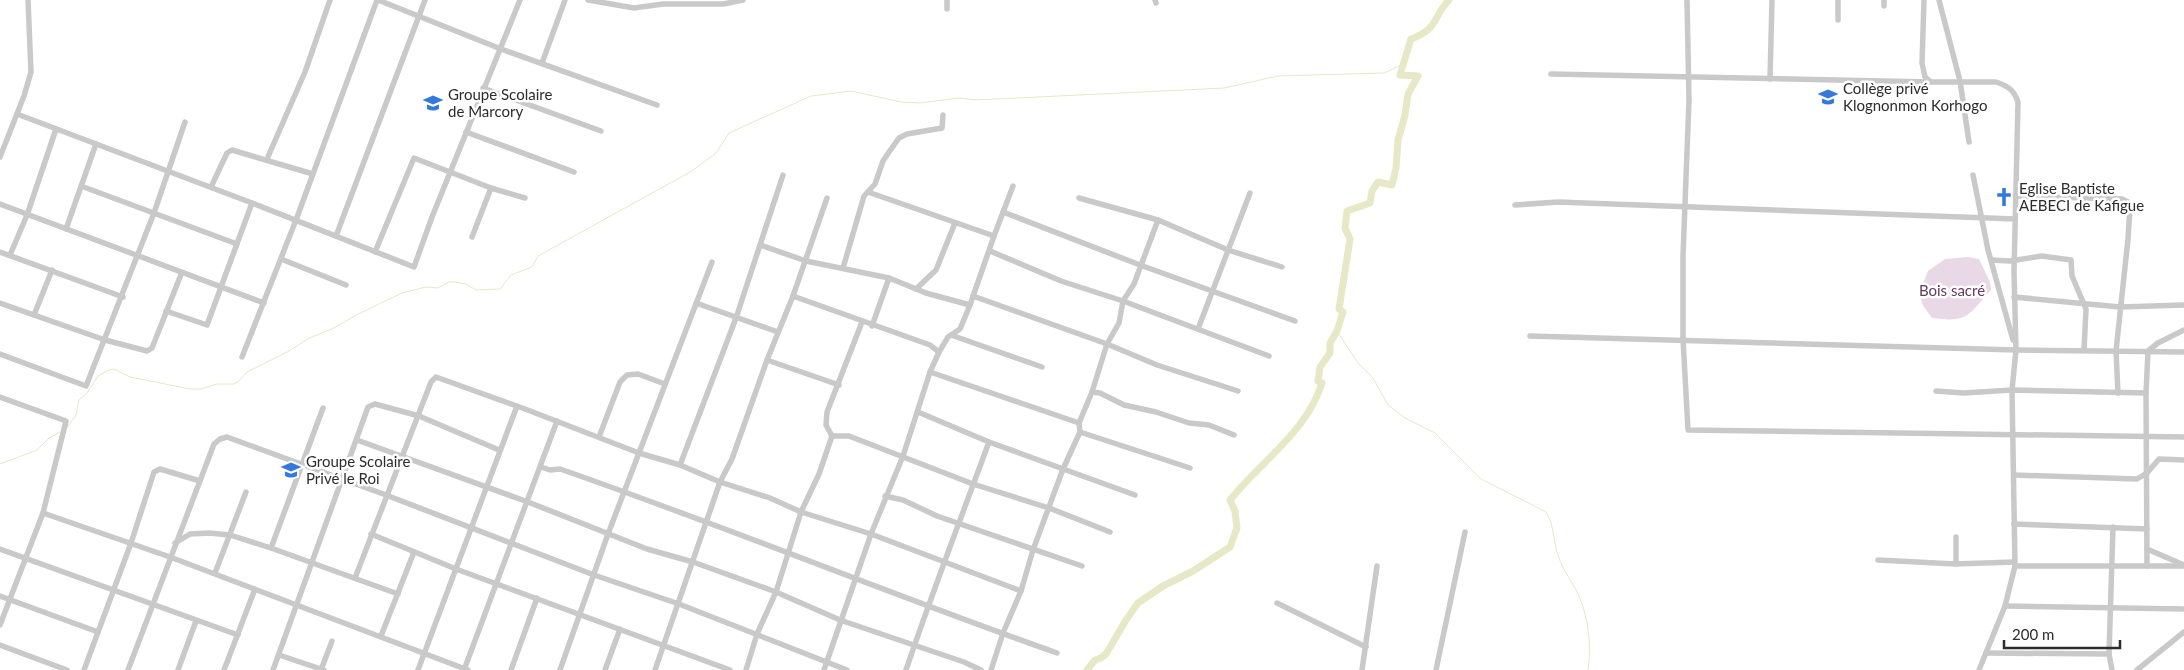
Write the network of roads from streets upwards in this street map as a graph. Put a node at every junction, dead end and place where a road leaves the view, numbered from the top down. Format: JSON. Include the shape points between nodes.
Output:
{"nodes":[{"id":1,"x":28,"y":0,"type":"edge"},
{"id":2,"x":330,"y":0,"type":"edge"},
{"id":3,"x":377,"y":0,"type":"edge"},
{"id":4,"x":425,"y":0,"type":"edge"},
{"id":5,"x":520,"y":0,"type":"edge"},
{"id":6,"x":566,"y":0,"type":"edge"},
{"id":7,"x":588,"y":0,"type":"edge"},
{"id":8,"x":743,"y":0,"type":"edge"},
{"id":9,"x":947,"y":0,"type":"edge"},
{"id":10,"x":1687,"y":0,"type":"edge"},
{"id":11,"x":1772,"y":0,"type":"edge"},
{"id":12,"x":1838,"y":0,"type":"edge"},
{"id":13,"x":1924,"y":0,"type":"edge"},
{"id":14,"x":1939,"y":0,"type":"edge"},
{"id":15,"x":947,"y":9,"type":"dead end"},
{"id":16,"x":420,"y":17,"type":"junction"},
{"id":17,"x":1838,"y":20,"type":"dead end"},
{"id":18,"x":501,"y":49,"type":"junction"},
{"id":19,"x":542,"y":63,"type":"junction"},
{"id":20,"x":1551,"y":74,"type":"dead end"},
{"id":21,"x":1688,"y":78,"type":"junction"},
{"id":22,"x":1770,"y":79,"type":"junction"},
{"id":23,"x":1960,"y":81,"type":"junction"},
{"id":24,"x":1931,"y":82,"type":"junction"},
{"id":25,"x":483,"y":88,"type":"junction"},
{"id":26,"x":657,"y":104,"type":"dead end"},
{"id":27,"x":17,"y":114,"type":"junction"},
{"id":28,"x":943,"y":115,"type":"dead end"},
{"id":29,"x":185,"y":122,"type":"dead end"},
{"id":30,"x":56,"y":129,"type":"junction"},
{"id":31,"x":600,"y":131,"type":"dead end"},
{"id":32,"x":466,"y":132,"type":"junction"},
{"id":33,"x":1969,"y":142,"type":"dead end"},
{"id":34,"x":96,"y":144,"type":"junction"},
{"id":35,"x":0,"y":157,"type":"edge"},
{"id":36,"x":267,"y":159,"type":"junction"},
{"id":37,"x":450,"y":171,"type":"junction"},
{"id":38,"x":169,"y":172,"type":"junction"},
{"id":39,"x":574,"y":172,"type":"dead end"},
{"id":40,"x":313,"y":174,"type":"junction"},
{"id":41,"x":783,"y":175,"type":"dead end"},
{"id":42,"x":1973,"y":175,"type":"dead end"},
{"id":43,"x":81,"y":186,"type":"junction"},
{"id":44,"x":1014,"y":186,"type":"dead end"},
{"id":45,"x":211,"y":187,"type":"junction"},
{"id":46,"x":491,"y":188,"type":"junction"},
{"id":47,"x":868,"y":192,"type":"junction"},
{"id":48,"x":1250,"y":192,"type":"dead end"},
{"id":49,"x":2015,"y":196,"type":"junction"},
{"id":50,"x":525,"y":198,"type":"dead end"},
{"id":51,"x":827,"y":198,"type":"dead end"},
{"id":52,"x":1079,"y":198,"type":"dead end"},
{"id":53,"x":252,"y":202,"type":"junction"},
{"id":54,"x":0,"y":204,"type":"edge"},
{"id":55,"x":1515,"y":205,"type":"dead end"},
{"id":56,"x":1685,"y":208,"type":"junction"},
{"id":57,"x":1003,"y":212,"type":"junction"},
{"id":58,"x":154,"y":213,"type":"junction"},
{"id":59,"x":27,"y":215,"type":"junction"},
{"id":60,"x":1981,"y":216,"type":"junction"},
{"id":61,"x":2015,"y":219,"type":"junction"},
{"id":62,"x":296,"y":220,"type":"junction"},
{"id":63,"x":1158,"y":220,"type":"junction"},
{"id":64,"x":955,"y":223,"type":"junction"},
{"id":65,"x":66,"y":229,"type":"junction"},
{"id":66,"x":336,"y":236,"type":"junction"},
{"id":67,"x":994,"y":236,"type":"junction"},
{"id":68,"x":472,"y":237,"type":"dead end"},
{"id":69,"x":237,"y":244,"type":"junction"},
{"id":70,"x":760,"y":245,"type":"junction"},
{"id":71,"x":1228,"y":250,"type":"junction"},
{"id":72,"x":990,"y":251,"type":"junction"},
{"id":73,"x":0,"y":252,"type":"edge"},
{"id":74,"x":375,"y":252,"type":"junction"},
{"id":75,"x":10,"y":255,"type":"junction"},
{"id":76,"x":138,"y":256,"type":"junction"},
{"id":77,"x":281,"y":258,"type":"junction"},
{"id":78,"x":1991,"y":260,"type":"junction"},
{"id":79,"x":2014,"y":260,"type":"junction"},
{"id":80,"x":806,"y":261,"type":"junction"},
{"id":81,"x":712,"y":262,"type":"dead end"},
{"id":82,"x":1140,"y":265,"type":"junction"},
{"id":83,"x":1282,"y":267,"type":"dead end"},
{"id":84,"x":843,"y":268,"type":"junction"},
{"id":85,"x":52,"y":270,"type":"junction"},
{"id":86,"x":182,"y":272,"type":"junction"},
{"id":87,"x":889,"y":278,"type":"junction"},
{"id":88,"x":346,"y":285,"type":"dead end"},
{"id":89,"x":221,"y":287,"type":"junction"},
{"id":90,"x":916,"y":288,"type":"junction"},
{"id":91,"x":1212,"y":291,"type":"junction"},
{"id":92,"x":123,"y":296,"type":"junction"},
{"id":93,"x":793,"y":296,"type":"junction"},
{"id":94,"x":973,"y":296,"type":"junction"},
{"id":95,"x":2014,"y":297,"type":"junction"},
{"id":96,"x":1123,"y":300,"type":"junction"},
{"id":97,"x":264,"y":302,"type":"junction"},
{"id":98,"x":0,"y":303,"type":"edge"},
{"id":99,"x":696,"y":303,"type":"junction"},
{"id":100,"x":2085,"y":304,"type":"junction"},
{"id":101,"x":970,"y":305,"type":"junction"},
{"id":102,"x":2184,"y":305,"type":"edge"},
{"id":103,"x":2120,"y":307,"type":"junction"},
{"id":104,"x":166,"y":311,"type":"junction"},
{"id":105,"x":34,"y":316,"type":"junction"},
{"id":106,"x":736,"y":318,"type":"junction"},
{"id":107,"x":1295,"y":320,"type":"dead end"},
{"id":108,"x":862,"y":322,"type":"junction"},
{"id":109,"x":872,"y":326,"type":"junction"},
{"id":110,"x":1198,"y":329,"type":"junction"},
{"id":111,"x":2184,"y":330,"type":"edge"},
{"id":112,"x":778,"y":332,"type":"junction"},
{"id":113,"x":950,"y":335,"type":"junction"},
{"id":114,"x":1530,"y":336,"type":"dead end"},
{"id":115,"x":1682,"y":339,"type":"junction"},
{"id":116,"x":105,"y":340,"type":"junction"},
{"id":117,"x":1107,"y":344,"type":"junction"},
{"id":118,"x":944,"y":345,"type":"junction"},
{"id":119,"x":931,"y":346,"type":"junction"},
{"id":120,"x":2016,"y":350,"type":"junction"},
{"id":121,"x":2084,"y":350,"type":"junction"},
{"id":122,"x":2148,"y":351,"type":"junction"},
{"id":123,"x":939,"y":352,"type":"junction"},
{"id":124,"x":2116,"y":352,"type":"junction"},
{"id":125,"x":2184,"y":352,"type":"edge"},
{"id":126,"x":0,"y":354,"type":"edge"},
{"id":127,"x":1269,"y":356,"type":"dead end"},
{"id":128,"x":242,"y":357,"type":"dead end"},
{"id":129,"x":767,"y":360,"type":"junction"},
{"id":130,"x":1042,"y":368,"type":"dead end"},
{"id":131,"x":930,"y":372,"type":"junction"},
{"id":132,"x":665,"y":384,"type":"junction"},
{"id":133,"x":839,"y":385,"type":"junction"},
{"id":134,"x":2012,"y":390,"type":"junction"},
{"id":135,"x":1238,"y":391,"type":"dead end"},
{"id":136,"x":1936,"y":391,"type":"dead end"},
{"id":137,"x":1092,"y":392,"type":"junction"},
{"id":138,"x":2118,"y":393,"type":"junction"},
{"id":139,"x":2146,"y":393,"type":"junction"},
{"id":140,"x":0,"y":397,"type":"edge"},
{"id":141,"x":517,"y":406,"type":"junction"},
{"id":142,"x":323,"y":408,"type":"dead end"},
{"id":143,"x":918,"y":412,"type":"junction"},
{"id":144,"x":419,"y":416,"type":"junction"},
{"id":145,"x":557,"y":421,"type":"junction"},
{"id":146,"x":1078,"y":423,"type":"junction"},
{"id":147,"x":1080,"y":432,"type":"junction"},
{"id":148,"x":1234,"y":435,"type":"dead end"},
{"id":149,"x":2014,"y":435,"type":"junction"},
{"id":150,"x":832,"y":436,"type":"junction"},
{"id":151,"x":599,"y":437,"type":"junction"},
{"id":152,"x":2147,"y":437,"type":"junction"},
{"id":153,"x":2184,"y":437,"type":"edge"},
{"id":154,"x":357,"y":440,"type":"junction"},
{"id":155,"x":989,"y":442,"type":"junction"},
{"id":156,"x":499,"y":450,"type":"junction"},
{"id":157,"x":639,"y":453,"type":"junction"},
{"id":158,"x":402,"y":456,"type":"junction"},
{"id":159,"x":903,"y":456,"type":"junction"},
{"id":160,"x":2184,"y":460,"type":"edge"},
{"id":161,"x":680,"y":465,"type":"junction"},
{"id":162,"x":302,"y":466,"type":"junction"},
{"id":163,"x":541,"y":467,"type":"junction"},
{"id":164,"x":1190,"y":468,"type":"dead end"},
{"id":165,"x":1063,"y":469,"type":"junction"},
{"id":166,"x":2147,"y":473,"type":"junction"},
{"id":167,"x":2014,"y":475,"type":"junction"},
{"id":168,"x":200,"y":480,"type":"junction"},
{"id":169,"x":343,"y":480,"type":"junction"},
{"id":170,"x":720,"y":482,"type":"junction"},
{"id":171,"x":973,"y":484,"type":"junction"},
{"id":172,"x":485,"y":486,"type":"junction"},
{"id":173,"x":246,"y":492,"type":"dead end"},
{"id":174,"x":625,"y":492,"type":"junction"},
{"id":175,"x":386,"y":495,"type":"junction"},
{"id":176,"x":1135,"y":495,"type":"dead end"},
{"id":177,"x":885,"y":496,"type":"junction"},
{"id":178,"x":528,"y":502,"type":"junction"},
{"id":179,"x":1049,"y":508,"type":"junction"},
{"id":180,"x":801,"y":512,"type":"junction"},
{"id":181,"x":43,"y":513,"type":"junction"},
{"id":182,"x":706,"y":522,"type":"junction"},
{"id":183,"x":960,"y":523,"type":"junction"},
{"id":184,"x":2014,"y":524,"type":"junction"},
{"id":185,"x":470,"y":527,"type":"junction"},
{"id":186,"x":2113,"y":527,"type":"junction"},
{"id":187,"x":2147,"y":529,"type":"junction"},
{"id":188,"x":1110,"y":532,"type":"dead end"},
{"id":189,"x":1465,"y":532,"type":"dead end"},
{"id":190,"x":371,"y":534,"type":"junction"},
{"id":191,"x":608,"y":534,"type":"junction"},
{"id":192,"x":871,"y":534,"type":"junction"},
{"id":193,"x":230,"y":535,"type":"junction"},
{"id":194,"x":1956,"y":537,"type":"dead end"},
{"id":195,"x":131,"y":543,"type":"junction"},
{"id":196,"x":175,"y":543,"type":"junction"},
{"id":197,"x":512,"y":543,"type":"junction"},
{"id":198,"x":271,"y":548,"type":"junction"},
{"id":199,"x":0,"y":549,"type":"edge"},
{"id":200,"x":2147,"y":549,"type":"junction"},
{"id":201,"x":1034,"y":550,"type":"junction"},
{"id":202,"x":414,"y":552,"type":"junction"},
{"id":203,"x":787,"y":552,"type":"junction"},
{"id":204,"x":170,"y":557,"type":"junction"},
{"id":205,"x":26,"y":558,"type":"junction"},
{"id":206,"x":1878,"y":560,"type":"dead end"},
{"id":207,"x":693,"y":562,"type":"junction"},
{"id":208,"x":944,"y":562,"type":"junction"},
{"id":209,"x":313,"y":564,"type":"junction"},
{"id":210,"x":1956,"y":564,"type":"junction"},
{"id":211,"x":2014,"y":564,"type":"junction"},
{"id":212,"x":1082,"y":566,"type":"dead end"},
{"id":213,"x":1377,"y":566,"type":"dead end"},
{"id":214,"x":2111,"y":566,"type":"junction"},
{"id":215,"x":2146,"y":566,"type":"junction"},
{"id":216,"x":2184,"y":566,"type":"edge"},
{"id":217,"x":456,"y":569,"type":"junction"},
{"id":218,"x":215,"y":573,"type":"junction"},
{"id":219,"x":594,"y":575,"type":"junction"},
{"id":220,"x":355,"y":578,"type":"junction"},
{"id":221,"x":856,"y":579,"type":"junction"},
{"id":222,"x":496,"y":584,"type":"junction"},
{"id":223,"x":255,"y":589,"type":"junction"},
{"id":224,"x":114,"y":591,"type":"junction"},
{"id":225,"x":1021,"y":591,"type":"junction"},
{"id":226,"x":776,"y":592,"type":"junction"},
{"id":227,"x":398,"y":594,"type":"junction"},
{"id":228,"x":0,"y":596,"type":"edge"},
{"id":229,"x":538,"y":598,"type":"junction"},
{"id":230,"x":10,"y":600,"type":"junction"},
{"id":231,"x":1277,"y":603,"type":"dead end"},
{"id":232,"x":152,"y":604,"type":"junction"},
{"id":233,"x":679,"y":604,"type":"junction"},
{"id":234,"x":297,"y":605,"type":"junction"},
{"id":235,"x":2005,"y":606,"type":"junction"},
{"id":236,"x":929,"y":607,"type":"junction"},
{"id":237,"x":2111,"y":607,"type":"junction"},
{"id":238,"x":2184,"y":609,"type":"edge"},
{"id":239,"x":580,"y":614,"type":"junction"},
{"id":240,"x":840,"y":620,"type":"junction"},
{"id":241,"x":196,"y":621,"type":"junction"},
{"id":242,"x":0,"y":625,"type":"edge"},
{"id":243,"x":620,"y":630,"type":"junction"},
{"id":244,"x":98,"y":632,"type":"junction"},
{"id":245,"x":2184,"y":632,"type":"edge"},
{"id":246,"x":757,"y":634,"type":"junction"},
{"id":247,"x":1003,"y":634,"type":"junction"},
{"id":248,"x":238,"y":635,"type":"junction"},
{"id":249,"x":382,"y":636,"type":"junction"},
{"id":250,"x":332,"y":641,"type":"dead end"},
{"id":251,"x":0,"y":645,"type":"edge"},
{"id":252,"x":914,"y":646,"type":"junction"},
{"id":253,"x":665,"y":647,"type":"junction"},
{"id":254,"x":1366,"y":647,"type":"junction"},
{"id":255,"x":1057,"y":652,"type":"dead end"},
{"id":256,"x":424,"y":653,"type":"junction"},
{"id":257,"x":1986,"y":653,"type":"junction"},
{"id":258,"x":2109,"y":654,"type":"junction"},
{"id":259,"x":279,"y":655,"type":"junction"},
{"id":260,"x":827,"y":661,"type":"junction"},
{"id":261,"x":706,"y":662,"type":"junction"},
{"id":262,"x":67,"y":670,"type":"edge"},
{"id":263,"x":84,"y":670,"type":"edge"},
{"id":264,"x":128,"y":670,"type":"edge"},
{"id":265,"x":178,"y":670,"type":"edge"},
{"id":266,"x":224,"y":670,"type":"edge"},
{"id":267,"x":273,"y":670,"type":"edge"},
{"id":268,"x":322,"y":670,"type":"edge"},
{"id":269,"x":418,"y":670,"type":"edge"},
{"id":270,"x":465,"y":670,"type":"edge"},
{"id":271,"x":511,"y":670,"type":"edge"},
{"id":272,"x":560,"y":670,"type":"edge"},
{"id":273,"x":605,"y":670,"type":"edge"},
{"id":274,"x":655,"y":670,"type":"edge"},
{"id":275,"x":703,"y":670,"type":"edge"},
{"id":276,"x":730,"y":670,"type":"edge"},
{"id":277,"x":746,"y":670,"type":"edge"},
{"id":278,"x":824,"y":670,"type":"edge"},
{"id":279,"x":847,"y":670,"type":"edge"},
{"id":280,"x":906,"y":670,"type":"edge"},
{"id":281,"x":981,"y":670,"type":"edge"},
{"id":282,"x":991,"y":670,"type":"edge"},
{"id":283,"x":1362,"y":670,"type":"edge"},
{"id":284,"x":1436,"y":670,"type":"edge"},
{"id":285,"x":1979,"y":670,"type":"edge"},
{"id":286,"x":2112,"y":670,"type":"edge"},
{"id":287,"x":2137,"y":670,"type":"edge"}],
"edges":[{"from":1,"to":27,"type":"street","via":[[30,72]]},
{"from":2,"to":36,"type":"street","via":[[305,72]]},
{"from":3,"to":16,"type":"street"},
{"from":3,"to":40,"type":"street"},
{"from":4,"to":16,"type":"street"},
{"from":5,"to":18,"type":"street"},
{"from":6,"to":19,"type":"street"},
{"from":7,"to":8,"type":"street","via":[[634,8],[663,4],[723,4]]},
{"from":9,"to":15,"type":"street"},
{"from":10,"to":21,"type":"street"},
{"from":11,"to":22,"type":"street"},
{"from":12,"to":17,"type":"street"},
{"from":13,"to":24,"type":"street","via":[[1922,63],[1925,77]]},
{"from":14,"to":23,"type":"street"},
{"from":16,"to":18,"type":"street"},
{"from":16,"to":66,"type":"street"},
{"from":18,"to":19,"type":"street"},
{"from":18,"to":25,"type":"street"},
{"from":19,"to":26,"type":"street"},
{"from":20,"to":21,"type":"street"},
{"from":21,"to":22,"type":"street"},
{"from":21,"to":56,"type":"street"},
{"from":22,"to":24,"type":"street"},
{"from":23,"to":24,"type":"street"},
{"from":23,"to":33,"type":"street"},
{"from":23,"to":49,"type":"street","via":[[1996,82],[2014,92],[2018,102]]},
{"from":25,"to":31,"type":"street"},
{"from":25,"to":32,"type":"street"},
{"from":27,"to":30,"type":"street"},
{"from":27,"to":35,"type":"street"},
{"from":28,"to":47,"type":"street","via":[[942,128],[899,138]]},
{"from":29,"to":38,"type":"street"},
{"from":30,"to":34,"type":"street"},
{"from":30,"to":59,"type":"street"},
{"from":32,"to":37,"type":"street"},
{"from":32,"to":39,"type":"street"},
{"from":34,"to":38,"type":"street"},
{"from":34,"to":43,"type":"street"},
{"from":36,"to":40,"type":"street"},
{"from":36,"to":45,"type":"street","via":[[232,150]]},
{"from":37,"to":46,"type":"street"},
{"from":37,"to":74,"type":"street","via":[[414,158]]},
{"from":37,"to":74,"type":"street","via":[[414,267]]},
{"from":38,"to":45,"type":"street"},
{"from":38,"to":58,"type":"street"},
{"from":40,"to":62,"type":"street"},
{"from":41,"to":70,"type":"street"},
{"from":42,"to":60,"type":"street"},
{"from":43,"to":58,"type":"street"},
{"from":43,"to":65,"type":"street"},
{"from":44,"to":57,"type":"street"},
{"from":45,"to":53,"type":"street"},
{"from":46,"to":50,"type":"street"},
{"from":46,"to":68,"type":"street"},
{"from":47,"to":64,"type":"street"},
{"from":47,"to":84,"type":"street","via":[[864,196]]},
{"from":48,"to":71,"type":"street"},
{"from":49,"to":61,"type":"street"},
{"from":49,"to":103,"type":"street","via":[[2122,199],[2128,202],[2128,239]]},
{"from":51,"to":80,"type":"street"},
{"from":52,"to":63,"type":"street"},
{"from":53,"to":62,"type":"street"},
{"from":53,"to":69,"type":"street"},
{"from":54,"to":59,"type":"street"},
{"from":55,"to":56,"type":"street","via":[[1558,202]]},
{"from":56,"to":60,"type":"street"},
{"from":56,"to":115,"type":"street"},
{"from":57,"to":67,"type":"street"},
{"from":57,"to":82,"type":"street"},
{"from":58,"to":69,"type":"street"},
{"from":58,"to":76,"type":"street"},
{"from":59,"to":65,"type":"street"},
{"from":59,"to":75,"type":"street"},
{"from":60,"to":61,"type":"street"},
{"from":60,"to":78,"type":"street"},
{"from":61,"to":79,"type":"street"},
{"from":62,"to":66,"type":"street"},
{"from":62,"to":77,"type":"street"},
{"from":63,"to":71,"type":"street"},
{"from":63,"to":82,"type":"street"},
{"from":64,"to":67,"type":"street"},
{"from":64,"to":90,"type":"street","via":[[936,270]]},
{"from":65,"to":76,"type":"street"},
{"from":66,"to":74,"type":"street"},
{"from":67,"to":72,"type":"street"},
{"from":69,"to":89,"type":"street"},
{"from":70,"to":80,"type":"street"},
{"from":70,"to":106,"type":"street"},
{"from":71,"to":83,"type":"street"},
{"from":71,"to":91,"type":"street"},
{"from":72,"to":94,"type":"street"},
{"from":72,"to":96,"type":"street","via":[[1061,281]]},
{"from":73,"to":75,"type":"street"},
{"from":75,"to":85,"type":"street"},
{"from":76,"to":86,"type":"street"},
{"from":76,"to":92,"type":"street"},
{"from":77,"to":88,"type":"street"},
{"from":77,"to":97,"type":"street"},
{"from":78,"to":79,"type":"street"},
{"from":78,"to":120,"type":"street"},
{"from":79,"to":95,"type":"street"},
{"from":79,"to":100,"type":"street","via":[[2042,256],[2071,260],[2072,276]]},
{"from":80,"to":84,"type":"street"},
{"from":80,"to":93,"type":"street"},
{"from":81,"to":99,"type":"street"},
{"from":82,"to":91,"type":"street"},
{"from":82,"to":96,"type":"street","via":[[1134,284]]},
{"from":84,"to":87,"type":"street"},
{"from":85,"to":92,"type":"street"},
{"from":85,"to":105,"type":"street"},
{"from":86,"to":89,"type":"street"},
{"from":86,"to":104,"type":"street"},
{"from":87,"to":90,"type":"street"},
{"from":87,"to":109,"type":"street"},
{"from":89,"to":97,"type":"street"},
{"from":89,"to":104,"type":"street","via":[[207,325]]},
{"from":90,"to":101,"type":"street"},
{"from":91,"to":107,"type":"street"},
{"from":91,"to":110,"type":"street"},
{"from":92,"to":116,"type":"street"},
{"from":93,"to":108,"type":"street"},
{"from":93,"to":112,"type":"street"},
{"from":94,"to":101,"type":"street"},
{"from":94,"to":117,"type":"street"},
{"from":95,"to":100,"type":"street"},
{"from":95,"to":120,"type":"street"},
{"from":96,"to":110,"type":"street"},
{"from":96,"to":117,"type":"street","via":[[1120,323]]},
{"from":97,"to":128,"type":"street"},
{"from":98,"to":105,"type":"street"},
{"from":99,"to":106,"type":"street"},
{"from":99,"to":132,"type":"street"},
{"from":100,"to":103,"type":"street"},
{"from":100,"to":121,"type":"street"},
{"from":101,"to":113,"type":"street","via":[[960,329]]},
{"from":102,"to":103,"type":"street"},
{"from":103,"to":124,"type":"street"},
{"from":104,"to":116,"type":"street","via":[[152,348],[147,351]]},
{"from":105,"to":116,"type":"street"},
{"from":106,"to":112,"type":"street"},
{"from":106,"to":161,"type":"street"},
{"from":108,"to":109,"type":"street"},
{"from":108,"to":133,"type":"street"},
{"from":109,"to":119,"type":"street"},
{"from":110,"to":127,"type":"street"},
{"from":111,"to":122,"type":"street"},
{"from":112,"to":129,"type":"street"},
{"from":113,"to":118,"type":"street"},
{"from":113,"to":130,"type":"street"},
{"from":114,"to":115,"type":"street"},
{"from":115,"to":120,"type":"street"},
{"from":115,"to":149,"type":"street","via":[[1688,430]]},
{"from":116,"to":126,"type":"street","via":[[86,386]]},
{"from":117,"to":135,"type":"street","via":[[1157,365]]},
{"from":117,"to":137,"type":"street"},
{"from":118,"to":119,"type":"street"},
{"from":118,"to":123,"type":"street"},
{"from":119,"to":123,"type":"street"},
{"from":120,"to":121,"type":"street"},
{"from":120,"to":134,"type":"street"},
{"from":121,"to":124,"type":"street"},
{"from":122,"to":124,"type":"street"},
{"from":122,"to":125,"type":"street"},
{"from":122,"to":139,"type":"street"},
{"from":123,"to":131,"type":"street"},
{"from":124,"to":138,"type":"street"},
{"from":129,"to":133,"type":"street"},
{"from":129,"to":170,"type":"street","via":[[732,459]]},
{"from":131,"to":143,"type":"street"},
{"from":131,"to":146,"type":"street"},
{"from":132,"to":151,"type":"street","via":[[638,374],[627,375],[617,390]]},
{"from":132,"to":157,"type":"street"},
{"from":133,"to":150,"type":"street","via":[[826,419]]},
{"from":134,"to":136,"type":"street"},
{"from":134,"to":138,"type":"street"},
{"from":134,"to":149,"type":"street"},
{"from":137,"to":146,"type":"street"},
{"from":137,"to":148,"type":"street","via":[[1124,405],[1188,424],[1209,425]]},
{"from":138,"to":139,"type":"street"},
{"from":139,"to":152,"type":"street"},
{"from":140,"to":181,"type":"street","via":[[66,421]]},
{"from":141,"to":144,"type":"street","via":[[436,377],[431,382]]},
{"from":141,"to":145,"type":"street"},
{"from":141,"to":156,"type":"street"},
{"from":142,"to":162,"type":"street"},
{"from":143,"to":155,"type":"street"},
{"from":143,"to":159,"type":"street"},
{"from":144,"to":154,"type":"street","via":[[376,404],[368,407]]},
{"from":144,"to":156,"type":"street"},
{"from":144,"to":158,"type":"street"},
{"from":145,"to":151,"type":"street"},
{"from":145,"to":163,"type":"street"},
{"from":146,"to":147,"type":"street"},
{"from":147,"to":164,"type":"street"},
{"from":147,"to":165,"type":"street"},
{"from":149,"to":152,"type":"street"},
{"from":149,"to":167,"type":"street"},
{"from":150,"to":159,"type":"street","via":[[849,436]]},
{"from":150,"to":180,"type":"street"},
{"from":151,"to":157,"type":"street"},
{"from":152,"to":153,"type":"street"},
{"from":152,"to":166,"type":"street"},
{"from":154,"to":158,"type":"street"},
{"from":154,"to":169,"type":"street"},
{"from":155,"to":165,"type":"street"},
{"from":155,"to":171,"type":"street"},
{"from":156,"to":172,"type":"street"},
{"from":157,"to":161,"type":"street"},
{"from":157,"to":174,"type":"street"},
{"from":158,"to":172,"type":"street"},
{"from":158,"to":175,"type":"street"},
{"from":159,"to":171,"type":"street"},
{"from":159,"to":177,"type":"street"},
{"from":160,"to":166,"type":"street","via":[[2159,459]]},
{"from":161,"to":170,"type":"street"},
{"from":162,"to":168,"type":"street","via":[[227,438],[214,444]]},
{"from":162,"to":169,"type":"street"},
{"from":162,"to":198,"type":"street"},
{"from":163,"to":174,"type":"street","via":[[560,469]]},
{"from":163,"to":178,"type":"street"},
{"from":165,"to":176,"type":"street"},
{"from":165,"to":179,"type":"street"},
{"from":166,"to":167,"type":"street","via":[[2137,479]]},
{"from":166,"to":187,"type":"street"},
{"from":167,"to":184,"type":"street"},
{"from":168,"to":195,"type":"street","via":[[158,469],[154,472]]},
{"from":168,"to":196,"type":"street"},
{"from":169,"to":175,"type":"street"},
{"from":169,"to":209,"type":"street"},
{"from":170,"to":180,"type":"street"},
{"from":170,"to":182,"type":"street"},
{"from":171,"to":179,"type":"street"},
{"from":171,"to":183,"type":"street"},
{"from":172,"to":178,"type":"street"},
{"from":172,"to":185,"type":"street"},
{"from":173,"to":193,"type":"street"},
{"from":174,"to":182,"type":"street"},
{"from":174,"to":191,"type":"street"},
{"from":175,"to":185,"type":"street"},
{"from":175,"to":190,"type":"street"},
{"from":177,"to":183,"type":"street"},
{"from":177,"to":192,"type":"street"},
{"from":178,"to":191,"type":"street"},
{"from":178,"to":197,"type":"street"},
{"from":179,"to":188,"type":"street"},
{"from":179,"to":201,"type":"street"},
{"from":180,"to":192,"type":"street"},
{"from":180,"to":203,"type":"street"},
{"from":181,"to":195,"type":"street"},
{"from":181,"to":205,"type":"street"},
{"from":182,"to":203,"type":"street"},
{"from":182,"to":207,"type":"street"},
{"from":183,"to":201,"type":"street"},
{"from":183,"to":208,"type":"street"},
{"from":184,"to":186,"type":"street"},
{"from":184,"to":211,"type":"street"},
{"from":185,"to":197,"type":"street"},
{"from":185,"to":217,"type":"street"},
{"from":186,"to":187,"type":"street"},
{"from":186,"to":214,"type":"street"},
{"from":187,"to":200,"type":"street"},
{"from":189,"to":284,"type":"street"},
{"from":190,"to":202,"type":"street"},
{"from":190,"to":220,"type":"street"},
{"from":191,"to":207,"type":"street"},
{"from":191,"to":219,"type":"street"},
{"from":192,"to":208,"type":"street"},
{"from":192,"to":221,"type":"street"},
{"from":193,"to":196,"type":"street","via":[[190,534]]},
{"from":193,"to":198,"type":"street"},
{"from":193,"to":218,"type":"street"},
{"from":194,"to":210,"type":"street"},
{"from":195,"to":204,"type":"street"},
{"from":195,"to":224,"type":"street"},
{"from":196,"to":204,"type":"street"},
{"from":197,"to":219,"type":"street"},
{"from":197,"to":222,"type":"street"},
{"from":198,"to":209,"type":"street"},
{"from":199,"to":205,"type":"street"},
{"from":200,"to":215,"type":"street"},
{"from":200,"to":216,"type":"street"},
{"from":201,"to":212,"type":"street"},
{"from":201,"to":225,"type":"street"},
{"from":202,"to":217,"type":"street"},
{"from":202,"to":227,"type":"street"},
{"from":203,"to":221,"type":"street"},
{"from":203,"to":226,"type":"street"},
{"from":204,"to":218,"type":"street"},
{"from":204,"to":232,"type":"street"},
{"from":205,"to":224,"type":"street"},
{"from":205,"to":230,"type":"street"},
{"from":206,"to":210,"type":"street"},
{"from":207,"to":226,"type":"street"},
{"from":207,"to":233,"type":"street"},
{"from":208,"to":225,"type":"street"},
{"from":208,"to":236,"type":"street"},
{"from":209,"to":220,"type":"street"},
{"from":209,"to":234,"type":"street"},
{"from":210,"to":211,"type":"street"},
{"from":211,"to":214,"type":"street"},
{"from":211,"to":235,"type":"street"},
{"from":213,"to":254,"type":"street"},
{"from":214,"to":215,"type":"street"},
{"from":214,"to":237,"type":"street"},
{"from":215,"to":216,"type":"street"},
{"from":217,"to":222,"type":"street"},
{"from":217,"to":256,"type":"street"},
{"from":218,"to":223,"type":"street"},
{"from":219,"to":233,"type":"street"},
{"from":219,"to":239,"type":"street"},
{"from":220,"to":227,"type":"street"},
{"from":221,"to":236,"type":"street"},
{"from":221,"to":240,"type":"street"},
{"from":222,"to":229,"type":"street"},
{"from":222,"to":270,"type":"street"},
{"from":223,"to":234,"type":"street"},
{"from":223,"to":248,"type":"street"},
{"from":224,"to":232,"type":"street"},
{"from":224,"to":244,"type":"street"},
{"from":225,"to":247,"type":"street"},
{"from":226,"to":240,"type":"street"},
{"from":226,"to":246,"type":"street"},
{"from":227,"to":249,"type":"street"},
{"from":228,"to":230,"type":"street"},
{"from":229,"to":239,"type":"street"},
{"from":229,"to":271,"type":"street"},
{"from":230,"to":242,"type":"street"},
{"from":230,"to":244,"type":"street"},
{"from":231,"to":254,"type":"street"},
{"from":232,"to":241,"type":"street"},
{"from":232,"to":264,"type":"street"},
{"from":233,"to":246,"type":"street"},
{"from":233,"to":253,"type":"street"},
{"from":234,"to":249,"type":"street"},
{"from":234,"to":259,"type":"street"},
{"from":235,"to":237,"type":"street"},
{"from":235,"to":257,"type":"street"},
{"from":236,"to":247,"type":"street"},
{"from":236,"to":252,"type":"street"},
{"from":237,"to":238,"type":"street"},
{"from":237,"to":258,"type":"street"},
{"from":239,"to":243,"type":"street"},
{"from":239,"to":272,"type":"street"},
{"from":240,"to":252,"type":"street"},
{"from":240,"to":260,"type":"street"},
{"from":241,"to":248,"type":"street"},
{"from":241,"to":265,"type":"street"},
{"from":243,"to":253,"type":"street"},
{"from":243,"to":273,"type":"street"},
{"from":244,"to":263,"type":"street"},
{"from":245,"to":287,"type":"street"},
{"from":246,"to":260,"type":"street"},
{"from":246,"to":277,"type":"street"},
{"from":247,"to":255,"type":"street"},
{"from":247,"to":282,"type":"street"},
{"from":248,"to":266,"type":"street"},
{"from":249,"to":256,"type":"street"},
{"from":250,"to":268,"type":"street"},
{"from":251,"to":262,"type":"street"},
{"from":252,"to":280,"type":"street"},
{"from":252,"to":281,"type":"street"},
{"from":253,"to":261,"type":"street"},
{"from":253,"to":274,"type":"street"},
{"from":254,"to":283,"type":"street"},
{"from":256,"to":269,"type":"street"},
{"from":256,"to":270,"type":"street"},
{"from":257,"to":258,"type":"street"},
{"from":257,"to":285,"type":"street"},
{"from":258,"to":286,"type":"street"},
{"from":259,"to":267,"type":"street"},
{"from":259,"to":268,"type":"street"},
{"from":260,"to":278,"type":"street"},
{"from":260,"to":279,"type":"street"},
{"from":261,"to":275,"type":"street"},
{"from":261,"to":276,"type":"street"}]}
